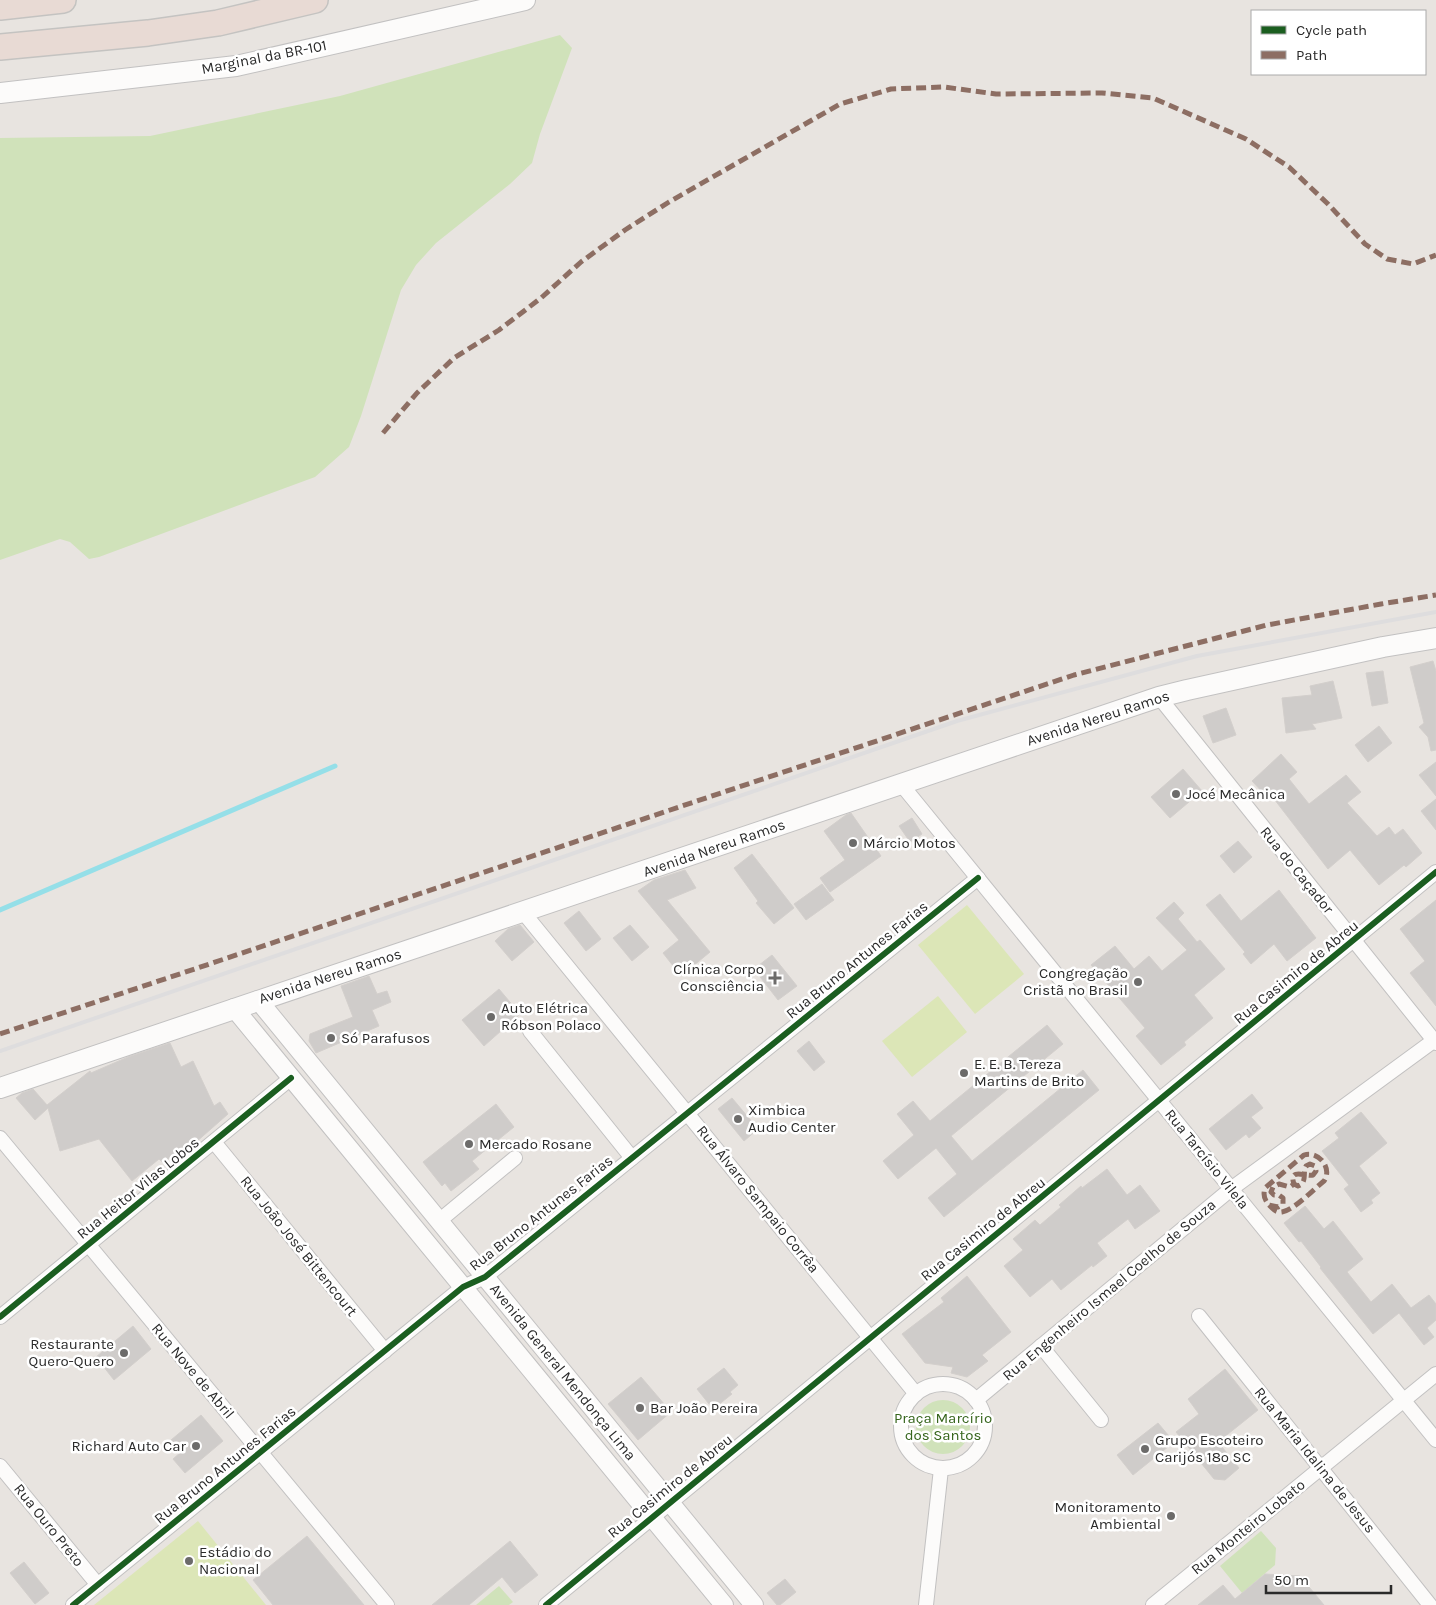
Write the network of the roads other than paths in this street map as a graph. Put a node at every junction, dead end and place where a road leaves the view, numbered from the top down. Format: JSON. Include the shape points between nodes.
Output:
{"nodes":[{"id":1,"x":62,"y":0,"type":"edge"},
{"id":2,"x":315,"y":0,"type":"edge"},
{"id":3,"x":524,"y":0,"type":"edge"},
{"id":4,"x":0,"y":7,"type":"edge"},
{"id":5,"x":0,"y":47,"type":"edge"},
{"id":6,"x":0,"y":93,"type":"edge"},
{"id":7,"x":1436,"y":638,"type":"edge"},
{"id":8,"x":1159,"y":697,"type":"junction"},
{"id":9,"x":901,"y":784,"type":"junction"},
{"id":10,"x":1436,"y":872,"type":"edge"},
{"id":11,"x":978,"y":878,"type":"junction"},
{"id":12,"x":523,"y":912,"type":"junction"},
{"id":13,"x":1353,"y":940,"type":"junction"},
{"id":14,"x":258,"y":1000,"type":"junction"},
{"id":15,"x":234,"y":1008,"type":"junction"},
{"id":16,"x":530,"y":1031,"type":"dead end"},
{"id":17,"x":1435,"y":1041,"type":"edge"},
{"id":18,"x":291,"y":1078,"type":"junction"},
{"id":19,"x":0,"y":1088,"type":"edge"},
{"id":20,"x":1159,"y":1100,"type":"junction"},
{"id":21,"x":687,"y":1113,"type":"junction"},
{"id":22,"x":0,"y":1138,"type":"edge"},
{"id":23,"x":214,"y":1142,"type":"junction"},
{"id":24,"x":515,"y":1158,"type":"dead end"},
{"id":25,"x":632,"y":1158,"type":"junction"},
{"id":26,"x":1231,"y":1189,"type":"junction"},
{"id":27,"x":439,"y":1221,"type":"junction"},
{"id":28,"x":88,"y":1244,"type":"junction"},
{"id":29,"x":485,"y":1277,"type":"junction"},
{"id":30,"x":463,"y":1287,"type":"junction"},
{"id":31,"x":1200,"y":1316,"type":"dead end"},
{"id":32,"x":0,"y":1317,"type":"edge"},
{"id":33,"x":870,"y":1338,"type":"junction"},
{"id":34,"x":1041,"y":1346,"type":"junction"},
{"id":35,"x":385,"y":1351,"type":"junction"},
{"id":36,"x":1436,"y":1374,"type":"edge"},
{"id":37,"x":916,"y":1394,"type":"junction"},
{"id":38,"x":976,"y":1400,"type":"junction"},
{"id":39,"x":1404,"y":1400,"type":"junction"},
{"id":40,"x":1101,"y":1420,"type":"dead end"},
{"id":41,"x":1436,"y":1440,"type":"edge"},
{"id":42,"x":260,"y":1452,"type":"junction"},
{"id":43,"x":0,"y":1466,"type":"edge"},
{"id":44,"x":1321,"y":1468,"type":"junction"},
{"id":45,"x":941,"y":1469,"type":"junction"},
{"id":46,"x":670,"y":1502,"type":"junction"},
{"id":47,"x":652,"y":1517,"type":"junction"},
{"id":48,"x":98,"y":1585,"type":"junction"},
{"id":49,"x":73,"y":1605,"type":"edge"},
{"id":50,"x":387,"y":1605,"type":"edge"},
{"id":51,"x":546,"y":1605,"type":"edge"},
{"id":52,"x":724,"y":1605,"type":"edge"},
{"id":53,"x":754,"y":1605,"type":"edge"},
{"id":54,"x":926,"y":1605,"type":"edge"},
{"id":55,"x":1153,"y":1605,"type":"edge"},
{"id":56,"x":1430,"y":1605,"type":"edge"}],
"edges":[{"from":1,"to":4,"type":"highway"},
{"from":2,"to":5,"type":"highway","via":[[218,23]]},
{"from":3,"to":6,"type":"main road","name":"Marginal da BR-101","via":[[236,66]]},
{"from":7,"to":8,"type":"main road","name":"Avenida Nereu Ramos"},
{"from":8,"to":9,"type":"main road","name":"Avenida Nereu Ramos"},
{"from":8,"to":13,"type":"street","name":"Rua do Caçador"},
{"from":9,"to":11,"type":"street","name":"Rua Tarcísio Vilela"},
{"from":9,"to":12,"type":"main road","name":"Avenida Nereu Ramos"},
{"from":10,"to":13,"type":"street","name":"Rua Casimiro de Abreu"},
{"from":11,"to":20,"type":"street","name":"Rua Tarcísio Vilela"},
{"from":11,"to":21,"type":"street","name":"Rua Bruno Antunes Farias"},
{"from":12,"to":14,"type":"main road","name":"Avenida Nereu Ramos"},
{"from":12,"to":21,"type":"street","name":"Rua Álvaro Sampaio Corrêa"},
{"from":13,"to":17,"type":"street","name":"Rua do Caçador"},
{"from":13,"to":20,"type":"street","name":"Rua Casimiro de Abreu"},
{"from":14,"to":15,"type":"main road","name":"Avenida Nereu Ramos"},
{"from":14,"to":27,"type":"street","name":"Avenida General Mendonça Lima"},
{"from":15,"to":18,"type":"street","name":"Avenida General Mendonça Lima"},
{"from":15,"to":19,"type":"main road","name":"Avenida Nereu Ramos"},
{"from":16,"to":25,"type":"street"},
{"from":17,"to":26,"type":"street","name":"Rua Engenheiro Ismael Coelho de Souza"},
{"from":18,"to":23,"type":"street","name":"Rua Heitor Vilas Lobos"},
{"from":18,"to":30,"type":"street","name":"Avenida General Mendonça Lima"},
{"from":20,"to":26,"type":"street","name":"Rua Tarcísio Vilela"},
{"from":20,"to":33,"type":"street","name":"Rua Casimiro de Abreu"},
{"from":21,"to":25,"type":"street","name":"Rua Bruno Antunes Farias"},
{"from":21,"to":33,"type":"street","name":"Rua Álvaro Sampaio Corrêa"},
{"from":22,"to":28,"type":"street","name":"Rua Nove de Abril"},
{"from":23,"to":28,"type":"street","name":"Rua Heitor Vilas Lobos"},
{"from":23,"to":35,"type":"street","name":"Rua João José Bittencourt"},
{"from":24,"to":27,"type":"street"},
{"from":25,"to":29,"type":"street","name":"Rua Bruno Antunes Farias"},
{"from":26,"to":34,"type":"street","name":"Rua Engenheiro Ismael Coelho de Souza"},
{"from":26,"to":39,"type":"street","name":"Rua Tarcísio Vilela"},
{"from":27,"to":29,"type":"street","name":"Avenida General Mendonça Lima"},
{"from":28,"to":32,"type":"street","name":"Rua Heitor Vilas Lobos"},
{"from":28,"to":42,"type":"street","name":"Rua Nove de Abril"},
{"from":29,"to":30,"type":"street","name":"Rua Bruno Antunes Farias"},
{"from":29,"to":46,"type":"street","name":"Avenida General Mendonça Lima"},
{"from":30,"to":35,"type":"street","name":"Rua Bruno Antunes Farias"},
{"from":30,"to":47,"type":"street","name":"Avenida General Mendonça Lima"},
{"from":31,"to":44,"type":"street","name":"Rua Maria Idalina de Jesus"},
{"from":33,"to":37,"type":"street","name":"Rua Álvaro Sampaio Corrêa"},
{"from":33,"to":46,"type":"street","name":"Rua Casimiro de Abreu"},
{"from":34,"to":38,"type":"street","name":"Rua Engenheiro Ismael Coelho de Souza"},
{"from":34,"to":40,"type":"street"},
{"from":35,"to":42,"type":"street","name":"Rua Bruno Antunes Farias"},
{"from":36,"to":39,"type":"street","name":"Rua Monteiro Lobato"},
{"from":37,"to":38,"type":"street","via":[[929,1387],[946,1384],[962,1389]]},
{"from":37,"to":45,"type":"street","via":[[906,1407],[902,1434],[907,1448],[917,1458]]},
{"from":38,"to":45,"type":"street","via":[[985,1425],[984,1438],[978,1450],[968,1460]]},
{"from":39,"to":41,"type":"street","name":"Rua Tarcísio Vilela"},
{"from":39,"to":44,"type":"street","name":"Rua Monteiro Lobato"},
{"from":42,"to":48,"type":"street","name":"Rua Bruno Antunes Farias"},
{"from":42,"to":50,"type":"street","name":"Rua Nove de Abril"},
{"from":43,"to":48,"type":"street","name":"Rua Ouro Preto"},
{"from":44,"to":55,"type":"street","name":"Rua Monteiro Lobato"},
{"from":44,"to":56,"type":"street","name":"Rua Maria Idalina de Jesus"},
{"from":45,"to":54,"type":"street"},
{"from":46,"to":47,"type":"street","name":"Rua Casimiro de Abreu"},
{"from":46,"to":53,"type":"street","name":"Avenida General Mendonça Lima"},
{"from":47,"to":51,"type":"street","name":"Rua Casimiro de Abreu"},
{"from":47,"to":52,"type":"street","name":"Avenida General Mendonça Lima"},
{"from":48,"to":49,"type":"street","name":"Rua Bruno Antunes Farias"}]}
